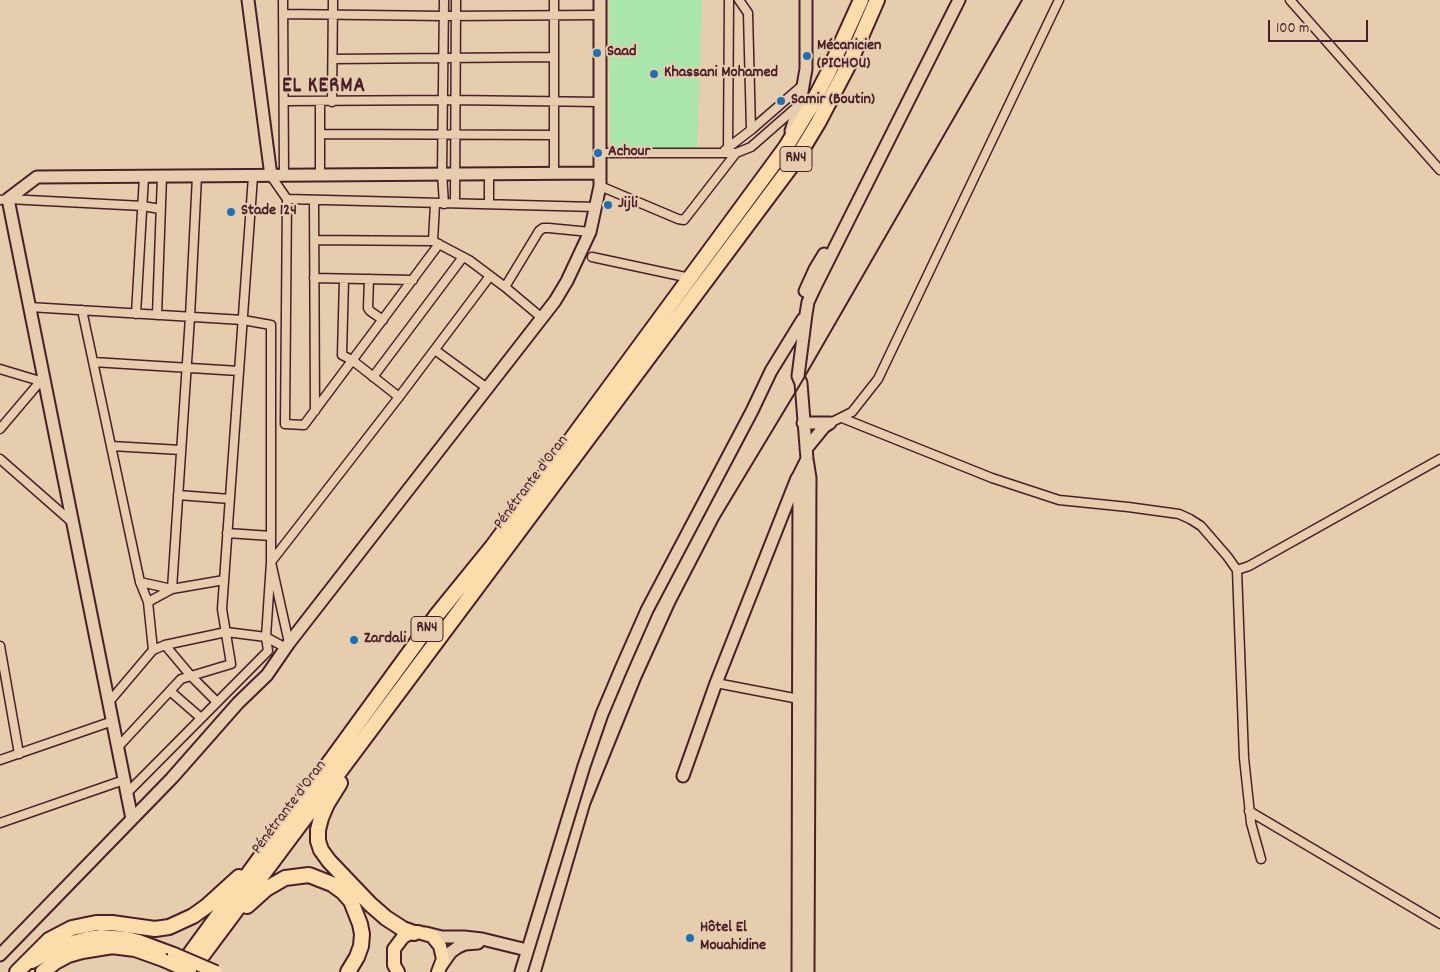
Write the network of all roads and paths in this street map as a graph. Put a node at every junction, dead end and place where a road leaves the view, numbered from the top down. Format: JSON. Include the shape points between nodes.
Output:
{"nodes":[{"id":1,"x":248,"y":0,"type":"edge"},
{"id":2,"x":283,"y":0,"type":"edge"},
{"id":3,"x":333,"y":0,"type":"edge"},
{"id":4,"x":444,"y":0,"type":"edge"},
{"id":5,"x":456,"y":0,"type":"edge"},
{"id":6,"x":554,"y":0,"type":"edge"},
{"id":7,"x":600,"y":0,"type":"edge"},
{"id":8,"x":729,"y":0,"type":"edge"},
{"id":9,"x":739,"y":0,"type":"edge"},
{"id":10,"x":806,"y":0,"type":"edge"},
{"id":11,"x":861,"y":0,"type":"edge"},
{"id":12,"x":877,"y":0,"type":"edge"},
{"id":13,"x":959,"y":0,"type":"edge"},
{"id":14,"x":1059,"y":0,"type":"edge"},
{"id":15,"x":1290,"y":0,"type":"edge"},
{"id":16,"x":283,"y":14,"type":"junction"},
{"id":17,"x":333,"y":14,"type":"junction"},
{"id":18,"x":456,"y":15,"type":"junction"},
{"id":19,"x":554,"y":15,"type":"junction"},
{"id":20,"x":600,"y":15,"type":"junction"},
{"id":21,"x":444,"y":16,"type":"junction"},
{"id":22,"x":554,"y":57,"type":"junction"},
{"id":23,"x":332,"y":59,"type":"junction"},
{"id":24,"x":443,"y":59,"type":"junction"},
{"id":25,"x":456,"y":59,"type":"junction"},
{"id":26,"x":804,"y":84,"type":"junction"},
{"id":27,"x":455,"y":100,"type":"junction"},
{"id":28,"x":284,"y":101,"type":"junction"},
{"id":29,"x":444,"y":101,"type":"junction"},
{"id":30,"x":320,"y":102,"type":"junction"},
{"id":31,"x":332,"y":102,"type":"junction"},
{"id":32,"x":553,"y":102,"type":"junction"},
{"id":33,"x":600,"y":102,"type":"junction"},
{"id":34,"x":800,"y":103,"type":"junction"},
{"id":35,"x":782,"y":120,"type":"junction"},
{"id":36,"x":751,"y":130,"type":"junction"},
{"id":37,"x":792,"y":130,"type":"junction"},
{"id":38,"x":320,"y":134,"type":"junction"},
{"id":39,"x":455,"y":134,"type":"junction"},
{"id":40,"x":443,"y":135,"type":"junction"},
{"id":41,"x":554,"y":135,"type":"junction"},
{"id":42,"x":786,"y":147,"type":"junction"},
{"id":43,"x":728,"y":149,"type":"junction"},
{"id":44,"x":600,"y":153,"type":"junction"},
{"id":45,"x":736,"y":153,"type":"junction"},
{"id":46,"x":717,"y":154,"type":"junction"},
{"id":47,"x":1440,"y":170,"type":"edge"},
{"id":48,"x":442,"y":173,"type":"junction"},
{"id":49,"x":455,"y":173,"type":"junction"},
{"id":50,"x":489,"y":173,"type":"junction"},
{"id":51,"x":554,"y":173,"type":"junction"},
{"id":52,"x":600,"y":173,"type":"junction"},
{"id":53,"x":284,"y":175,"type":"junction"},
{"id":54,"x":320,"y":175,"type":"junction"},
{"id":55,"x":144,"y":176,"type":"junction"},
{"id":56,"x":162,"y":176,"type":"junction"},
{"id":57,"x":197,"y":176,"type":"junction"},
{"id":58,"x":253,"y":176,"type":"junction"},
{"id":59,"x":271,"y":176,"type":"junction"},
{"id":60,"x":600,"y":186,"type":"junction"},
{"id":61,"x":288,"y":199,"type":"junction"},
{"id":62,"x":4,"y":200,"type":"edge"},
{"id":63,"x":314,"y":200,"type":"junction"},
{"id":64,"x":455,"y":203,"type":"junction"},
{"id":65,"x":489,"y":203,"type":"junction"},
{"id":66,"x":435,"y":204,"type":"junction"},
{"id":67,"x":444,"y":204,"type":"junction"},
{"id":68,"x":142,"y":206,"type":"junction"},
{"id":69,"x":596,"y":207,"type":"junction"},
{"id":70,"x":160,"y":209,"type":"junction"},
{"id":71,"x":590,"y":232,"type":"junction"},
{"id":72,"x":314,"y":240,"type":"junction"},
{"id":73,"x":436,"y":243,"type":"junction"},
{"id":74,"x":463,"y":257,"type":"junction"},
{"id":75,"x":592,"y":257,"type":"dead end"},
{"id":76,"x":490,"y":276,"type":"junction"},
{"id":77,"x":314,"y":278,"type":"junction"},
{"id":78,"x":690,"y":278,"type":"junction"},
{"id":79,"x":344,"y":279,"type":"junction"},
{"id":80,"x":369,"y":279,"type":"junction"},
{"id":81,"x":413,"y":280,"type":"junction"},
{"id":82,"x":505,"y":287,"type":"junction"},
{"id":83,"x":29,"y":307,"type":"junction"},
{"id":84,"x":82,"y":310,"type":"junction"},
{"id":85,"x":136,"y":314,"type":"junction"},
{"id":86,"x":806,"y":314,"type":"junction"},
{"id":87,"x":157,"y":315,"type":"junction"},
{"id":88,"x":190,"y":317,"type":"junction"},
{"id":89,"x":542,"y":318,"type":"junction"},
{"id":90,"x":243,"y":320,"type":"junction"},
{"id":91,"x":383,"y":320,"type":"junction"},
{"id":92,"x":434,"y":350,"type":"junction"},
{"id":93,"x":352,"y":360,"type":"junction"},
{"id":94,"x":94,"y":362,"type":"junction"},
{"id":95,"x":187,"y":368,"type":"junction"},
{"id":96,"x":0,"y":369,"type":"edge"},
{"id":97,"x":239,"y":370,"type":"junction"},
{"id":98,"x":373,"y":377,"type":"junction"},
{"id":99,"x":42,"y":379,"type":"junction"},
{"id":100,"x":487,"y":388,"type":"junction"},
{"id":101,"x":399,"y":397,"type":"junction"},
{"id":102,"x":315,"y":411,"type":"junction"},
{"id":103,"x":842,"y":418,"type":"junction"},
{"id":104,"x":804,"y":423,"type":"junction"},
{"id":105,"x":830,"y":423,"type":"junction"},
{"id":106,"x":0,"y":428,"type":"edge"},
{"id":107,"x":111,"y":446,"type":"junction"},
{"id":108,"x":181,"y":450,"type":"junction"},
{"id":109,"x":806,"y":454,"type":"junction"},
{"id":110,"x":0,"y":459,"type":"edge"},
{"id":111,"x":1440,"y":459,"type":"edge"},
{"id":112,"x":800,"y":475,"type":"junction"},
{"id":113,"x":178,"y":495,"type":"junction"},
{"id":114,"x":230,"y":499,"type":"junction"},
{"id":115,"x":73,"y":523,"type":"junction"},
{"id":116,"x":227,"y":533,"type":"junction"},
{"id":117,"x":271,"y":536,"type":"junction"},
{"id":118,"x":271,"y":562,"type":"junction"},
{"id":119,"x":1237,"y":570,"type":"junction"},
{"id":120,"x":224,"y":580,"type":"junction"},
{"id":121,"x":140,"y":582,"type":"junction"},
{"id":122,"x":172,"y":589,"type":"junction"},
{"id":123,"x":148,"y":602,"type":"junction"},
{"id":124,"x":226,"y":632,"type":"junction"},
{"id":125,"x":266,"y":637,"type":"junction"},
{"id":126,"x":165,"y":645,"type":"junction"},
{"id":127,"x":287,"y":645,"type":"junction"},
{"id":128,"x":0,"y":646,"type":"edge"},
{"id":129,"x":153,"y":650,"type":"junction"},
{"id":130,"x":191,"y":676,"type":"junction"},
{"id":131,"x":716,"y":683,"type":"junction"},
{"id":132,"x":403,"y":686,"type":"junction"},
{"id":133,"x":170,"y":691,"type":"junction"},
{"id":134,"x":804,"y":698,"type":"junction"},
{"id":135,"x":109,"y":702,"type":"junction"},
{"id":136,"x":217,"y":702,"type":"junction"},
{"id":137,"x":201,"y":718,"type":"junction"},
{"id":138,"x":113,"y":721,"type":"junction"},
{"id":139,"x":118,"y":747,"type":"junction"},
{"id":140,"x":19,"y":754,"type":"junction"},
{"id":141,"x":0,"y":760,"type":"edge"},
{"id":142,"x":682,"y":776,"type":"dead end"},
{"id":143,"x":124,"y":780,"type":"junction"},
{"id":144,"x":127,"y":793,"type":"junction"},
{"id":145,"x":1249,"y":811,"type":"junction"},
{"id":146,"x":132,"y":819,"type":"junction"},
{"id":147,"x":0,"y":823,"type":"edge"},
{"id":148,"x":274,"y":841,"type":"junction"},
{"id":149,"x":1261,"y":859,"type":"dead end"},
{"id":150,"x":1440,"y":924,"type":"edge"},
{"id":151,"x":420,"y":933,"type":"junction"},
{"id":152,"x":113,"y":946,"type":"junction"},
{"id":153,"x":526,"y":953,"type":"junction"},
{"id":154,"x":0,"y":955,"type":"edge"},
{"id":155,"x":803,"y":956,"type":"junction"},
{"id":156,"x":168,"y":957,"type":"junction"},
{"id":157,"x":192,"y":969,"type":"edge"},
{"id":158,"x":440,"y":969,"type":"edge"},
{"id":159,"x":18,"y":972,"type":"edge"},
{"id":160,"x":35,"y":972,"type":"edge"},
{"id":161,"x":43,"y":972,"type":"edge"},
{"id":162,"x":177,"y":972,"type":"edge"},
{"id":163,"x":216,"y":972,"type":"edge"},
{"id":164,"x":348,"y":972,"type":"edge"},
{"id":165,"x":398,"y":972,"type":"edge"},
{"id":166,"x":521,"y":972,"type":"edge"},
{"id":167,"x":798,"y":972,"type":"edge"},
{"id":168,"x":808,"y":972,"type":"edge"}],
"edges":[{"from":1,"to":59,"type":"street"},
{"from":2,"to":16,"type":"street"},
{"from":3,"to":17,"type":"street"},
{"from":4,"to":21,"type":"street"},
{"from":5,"to":18,"type":"street"},
{"from":6,"to":19,"type":"street"},
{"from":7,"to":20,"type":"street"},
{"from":8,"to":43,"type":"street"},
{"from":9,"to":36,"type":"street","via":[[748,13]]},
{"from":10,"to":26,"type":"street"},
{"from":11,"to":42,"type":"highway","name":"Pénétrante d'Oran","number":"RN4","via":[[818,92]]},
{"from":12,"to":132,"type":"highway","name":"Pénétrante d'Oran","number":"RN4","via":[[850,62],[795,160]]},
{"from":13,"to":86,"type":"street","via":[[869,180],[806,286]]},
{"from":14,"to":103,"type":"street","via":[[878,379],[852,412]]},
{"from":15,"to":47,"type":"street"},
{"from":16,"to":17,"type":"street"},
{"from":16,"to":28,"type":"street"},
{"from":17,"to":21,"type":"street"},
{"from":17,"to":23,"type":"street"},
{"from":18,"to":19,"type":"street"},
{"from":18,"to":21,"type":"street"},
{"from":18,"to":25,"type":"street"},
{"from":19,"to":20,"type":"street"},
{"from":19,"to":22,"type":"street"},
{"from":20,"to":33,"type":"street"},
{"from":21,"to":24,"type":"street"},
{"from":22,"to":25,"type":"street"},
{"from":22,"to":32,"type":"street"},
{"from":23,"to":24,"type":"street"},
{"from":23,"to":31,"type":"street"},
{"from":24,"to":25,"type":"street"},
{"from":24,"to":29,"type":"street"},
{"from":25,"to":27,"type":"street"},
{"from":26,"to":34,"type":"street"},
{"from":26,"to":36,"type":"street"},
{"from":27,"to":29,"type":"street"},
{"from":27,"to":32,"type":"street"},
{"from":27,"to":39,"type":"street"},
{"from":28,"to":30,"type":"street"},
{"from":28,"to":53,"type":"street"},
{"from":29,"to":31,"type":"street"},
{"from":29,"to":40,"type":"street"},
{"from":30,"to":31,"type":"street"},
{"from":30,"to":38,"type":"street"},
{"from":32,"to":33,"type":"street"},
{"from":32,"to":41,"type":"street"},
{"from":33,"to":44,"type":"street"},
{"from":34,"to":35,"type":"street"},
{"from":34,"to":37,"type":"street"},
{"from":35,"to":37,"type":"street","via":[[788,120]]},
{"from":35,"to":45,"type":"street","via":[[752,146]]},
{"from":36,"to":43,"type":"street"},
{"from":37,"to":42,"type":"street"},
{"from":38,"to":40,"type":"street"},
{"from":38,"to":54,"type":"street"},
{"from":39,"to":40,"type":"street"},
{"from":39,"to":41,"type":"street"},
{"from":39,"to":49,"type":"street"},
{"from":40,"to":48,"type":"street"},
{"from":41,"to":51,"type":"street"},
{"from":42,"to":78,"type":"highway","name":"Pénétrante d'Oran","number":"RN4"},
{"from":43,"to":46,"type":"street"},
{"from":44,"to":46,"type":"street"},
{"from":44,"to":52,"type":"street"},
{"from":45,"to":46,"type":"street"},
{"from":45,"to":60,"type":"street","via":[[684,220]]},
{"from":48,"to":49,"type":"street"},
{"from":48,"to":54,"type":"street"},
{"from":48,"to":67,"type":"street"},
{"from":49,"to":50,"type":"street"},
{"from":49,"to":64,"type":"street"},
{"from":50,"to":51,"type":"street"},
{"from":50,"to":65,"type":"street"},
{"from":51,"to":52,"type":"street"},
{"from":52,"to":60,"type":"street"},
{"from":53,"to":54,"type":"street"},
{"from":53,"to":59,"type":"street"},
{"from":55,"to":56,"type":"street"},
{"from":55,"to":62,"type":"street","via":[[37,178]]},
{"from":55,"to":68,"type":"street"},
{"from":56,"to":57,"type":"street"},
{"from":56,"to":70,"type":"street"},
{"from":57,"to":58,"type":"street"},
{"from":57,"to":88,"type":"street"},
{"from":58,"to":59,"type":"street"},
{"from":58,"to":90,"type":"street"},
{"from":59,"to":61,"type":"street"},
{"from":60,"to":69,"type":"street"},
{"from":61,"to":63,"type":"street"},
{"from":61,"to":102,"type":"street","via":[[284,424],[304,426]]},
{"from":62,"to":68,"type":"street"},
{"from":62,"to":83,"type":"street"},
{"from":63,"to":66,"type":"street"},
{"from":63,"to":72,"type":"street"},
{"from":64,"to":65,"type":"street"},
{"from":64,"to":67,"type":"street"},
{"from":65,"to":69,"type":"street"},
{"from":66,"to":67,"type":"street"},
{"from":66,"to":73,"type":"street"},
{"from":68,"to":70,"type":"street"},
{"from":68,"to":85,"type":"street"},
{"from":69,"to":71,"type":"street"},
{"from":70,"to":87,"type":"street"},
{"from":71,"to":82,"type":"street","via":[[543,228]]},
{"from":71,"to":89,"type":"street","via":[[567,281]]},
{"from":72,"to":73,"type":"street"},
{"from":72,"to":77,"type":"street"},
{"from":73,"to":74,"type":"street"},
{"from":73,"to":81,"type":"street"},
{"from":74,"to":76,"type":"street"},
{"from":74,"to":98,"type":"street"},
{"from":75,"to":78,"type":"street"},
{"from":76,"to":82,"type":"street"},
{"from":76,"to":92,"type":"street"},
{"from":77,"to":79,"type":"street"},
{"from":77,"to":102,"type":"street"},
{"from":78,"to":148,"type":"highway","name":"Pénétrante d'Oran","number":"RN4","via":[[492,547],[436,616]]},
{"from":79,"to":80,"type":"street"},
{"from":79,"to":93,"type":"street","via":[[342,355]]},
{"from":80,"to":81,"type":"street"},
{"from":80,"to":91,"type":"street","via":[[368,308]]},
{"from":81,"to":91,"type":"street"},
{"from":82,"to":89,"type":"street"},
{"from":83,"to":84,"type":"street"},
{"from":83,"to":99,"type":"street"},
{"from":84,"to":85,"type":"street"},
{"from":84,"to":94,"type":"street"},
{"from":85,"to":87,"type":"street"},
{"from":86,"to":104,"type":"street","via":[[798,376]]},
{"from":86,"to":153,"type":"street","via":[[771,371],[647,610],[620,669],[584,766]]},
{"from":87,"to":88,"type":"street"},
{"from":88,"to":90,"type":"street"},
{"from":88,"to":95,"type":"street"},
{"from":89,"to":100,"type":"street"},
{"from":90,"to":97,"type":"street"},
{"from":90,"to":117,"type":"street","via":[[272,325]]},
{"from":91,"to":93,"type":"street"},
{"from":92,"to":100,"type":"street"},
{"from":92,"to":101,"type":"street"},
{"from":93,"to":98,"type":"street"},
{"from":93,"to":102,"type":"street"},
{"from":94,"to":95,"type":"street"},
{"from":94,"to":107,"type":"street"},
{"from":95,"to":97,"type":"street"},
{"from":95,"to":108,"type":"street"},
{"from":96,"to":99,"type":"street"},
{"from":97,"to":114,"type":"street"},
{"from":98,"to":101,"type":"street"},
{"from":99,"to":106,"type":"street"},
{"from":99,"to":115,"type":"street"},
{"from":100,"to":127,"type":"street"},
{"from":101,"to":118,"type":"street"},
{"from":103,"to":105,"type":"street"},
{"from":103,"to":119,"type":"street","via":[[992,478],[1059,500],[1179,514],[1201,526]]},
{"from":104,"to":105,"type":"street"},
{"from":104,"to":109,"type":"street"},
{"from":105,"to":109,"type":"street"},
{"from":107,"to":108,"type":"street"},
{"from":107,"to":121,"type":"street"},
{"from":108,"to":113,"type":"street"},
{"from":109,"to":112,"type":"street"},
{"from":109,"to":134,"type":"street","via":[[810,478]]},
{"from":110,"to":115,"type":"street"},
{"from":111,"to":119,"type":"street"},
{"from":112,"to":131,"type":"street"},
{"from":112,"to":134,"type":"street"},
{"from":113,"to":114,"type":"street"},
{"from":113,"to":122,"type":"street"},
{"from":114,"to":116,"type":"street"},
{"from":115,"to":135,"type":"street"},
{"from":116,"to":117,"type":"street"},
{"from":116,"to":120,"type":"street"},
{"from":117,"to":118,"type":"street"},
{"from":118,"to":125,"type":"street"},
{"from":118,"to":127,"type":"street"},
{"from":119,"to":145,"type":"street"},
{"from":120,"to":122,"type":"street"},
{"from":120,"to":124,"type":"street","via":[[222,609]]},
{"from":121,"to":122,"type":"street"},
{"from":121,"to":123,"type":"street"},
{"from":122,"to":123,"type":"street"},
{"from":123,"to":129,"type":"street"},
{"from":124,"to":125,"type":"street"},
{"from":124,"to":126,"type":"street"},
{"from":124,"to":130,"type":"street","via":[[231,664]]},
{"from":125,"to":127,"type":"street"},
{"from":125,"to":136,"type":"street","via":[[268,651]]},
{"from":126,"to":129,"type":"street"},
{"from":126,"to":130,"type":"street"},
{"from":127,"to":146,"type":"street","via":[[267,675]]},
{"from":128,"to":140,"type":"street"},
{"from":129,"to":135,"type":"street"},
{"from":130,"to":133,"type":"street","via":[[181,679]]},
{"from":130,"to":136,"type":"street"},
{"from":131,"to":134,"type":"street"},
{"from":131,"to":142,"type":"street"},
{"from":132,"to":151,"type":"highway","via":[[327,804],[318,840],[329,861],[370,904],[394,925]]},
{"from":132,"to":157,"type":"highway","name":"Pénétrante d'Oran","number":"RN4"},
{"from":133,"to":137,"type":"street"},
{"from":133,"to":139,"type":"street"},
{"from":134,"to":155,"type":"street"},
{"from":135,"to":138,"type":"street"},
{"from":136,"to":137,"type":"street"},
{"from":137,"to":144,"type":"street"},
{"from":138,"to":139,"type":"street"},
{"from":138,"to":140,"type":"street"},
{"from":139,"to":143,"type":"street"},
{"from":140,"to":141,"type":"street"},
{"from":143,"to":144,"type":"street"},
{"from":143,"to":147,"type":"street"},
{"from":144,"to":146,"type":"street"},
{"from":145,"to":149,"type":"street"},
{"from":145,"to":150,"type":"street"},
{"from":146,"to":154,"type":"street"},
{"from":148,"to":159,"type":"highway","via":[[207,906],[180,922],[155,929],[112,922],[84,924],[49,940]]},
{"from":148,"to":162,"type":"highway","name":"Pénétrante d'Oran","number":"RN4"},
{"from":151,"to":153,"type":"street","via":[[482,939]]},
{"from":151,"to":158,"type":"main road","via":[[432,936],[440,946],[443,959]]},
{"from":151,"to":165,"type":"main road","via":[[403,937],[394,949],[394,964]]},
{"from":152,"to":156,"type":"main road"},
{"from":152,"to":160,"type":"main road","via":[[80,947],[54,958]]},
{"from":152,"to":161,"type":"highway","via":[[68,955]]},
{"from":153,"to":158,"type":"street","via":[[472,943],[458,947]]},
{"from":153,"to":166,"type":"street"},
{"from":155,"to":167,"type":"street"},
{"from":155,"to":168,"type":"street"},
{"from":156,"to":157,"type":"main road","bridge":true},
{"from":156,"to":159,"type":"main road","via":[[151,945],[127,938],[101,936],[62,945]]},
{"from":156,"to":163,"type":"main road","bridge":true},
{"from":157,"to":164,"type":"highway","via":[[239,913],[266,889],[285,878],[309,876],[344,892],[357,912],[361,946]]}]}
